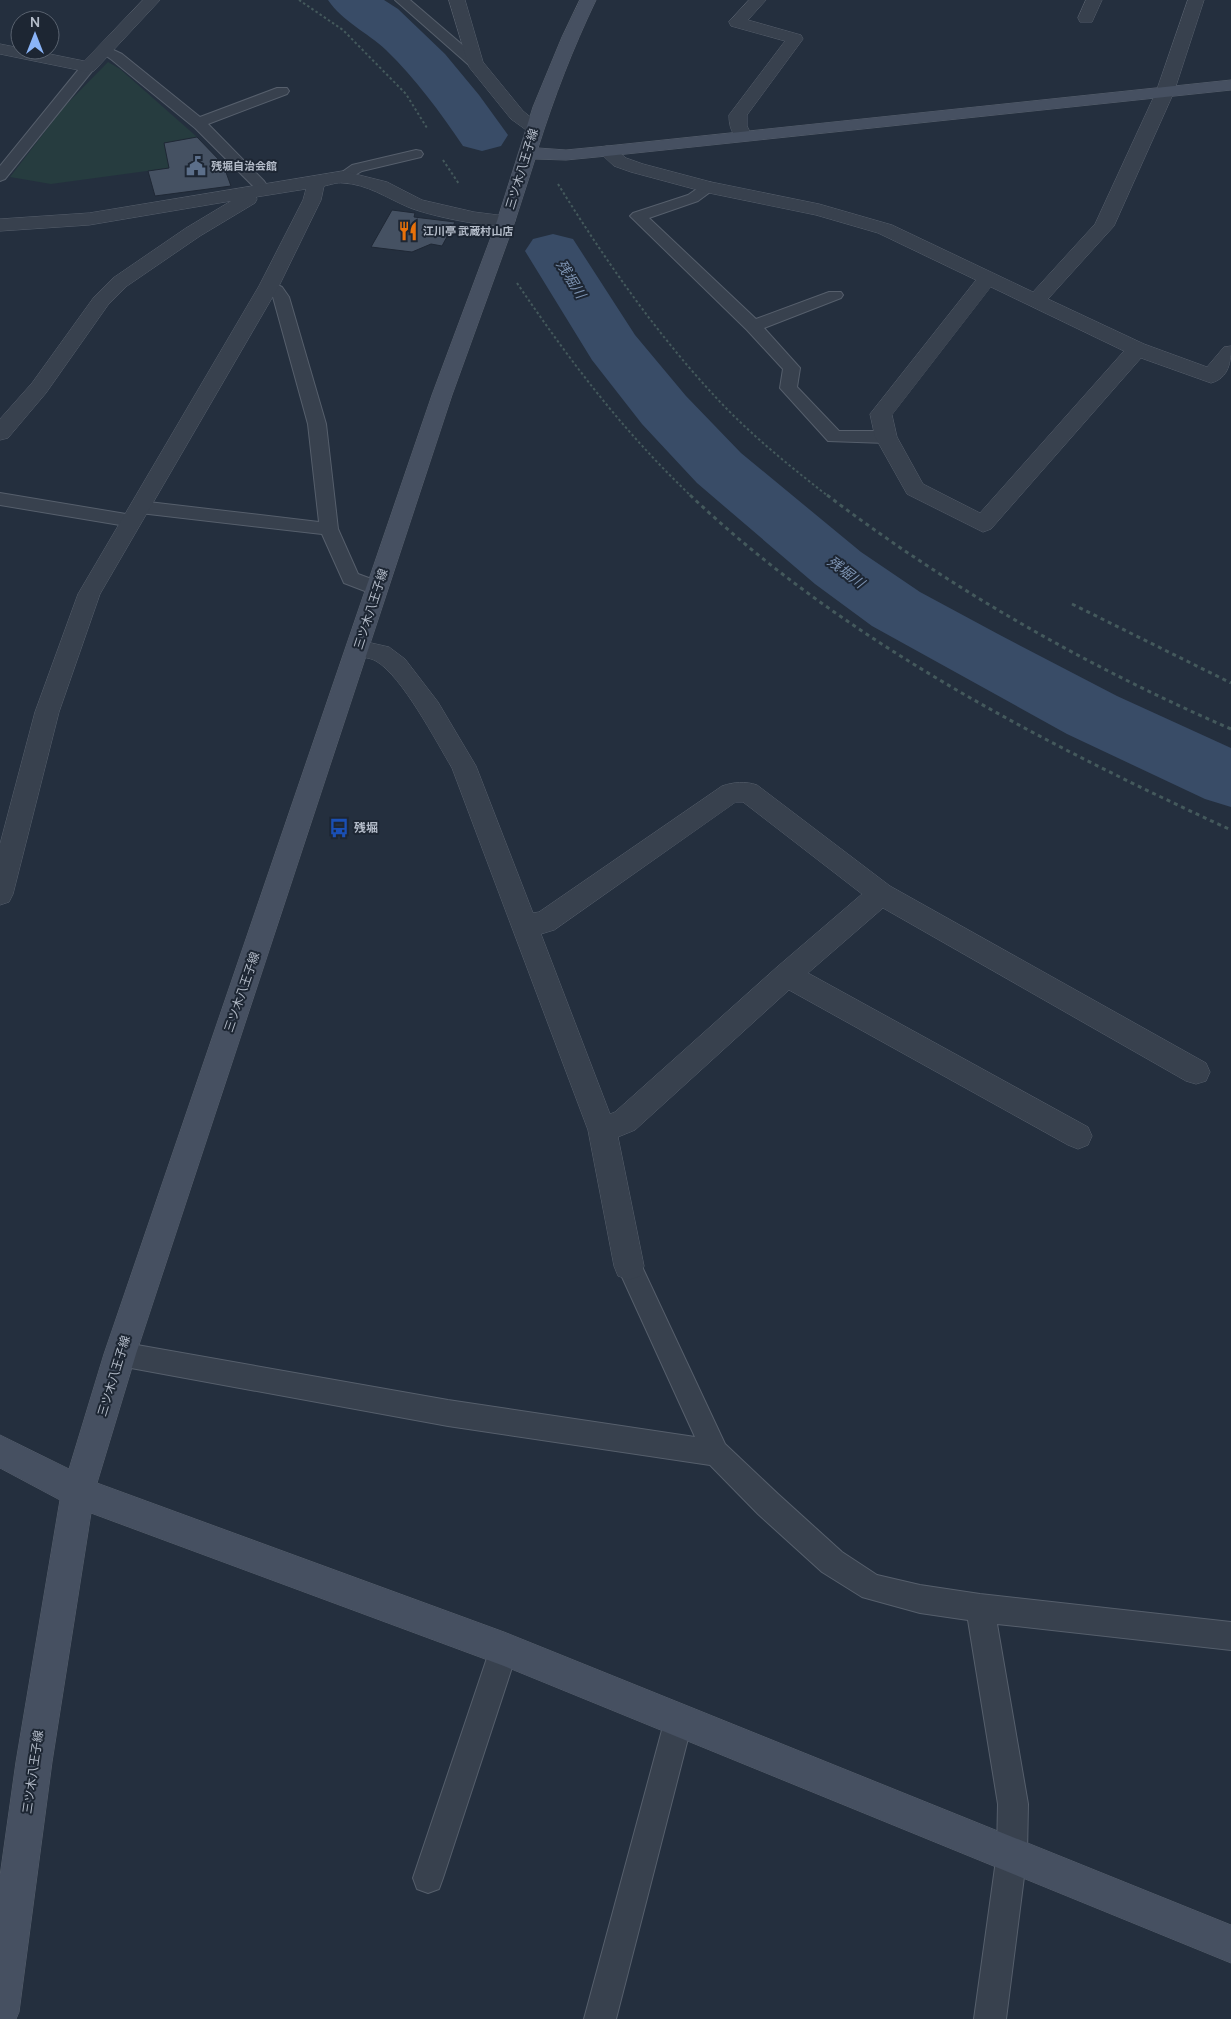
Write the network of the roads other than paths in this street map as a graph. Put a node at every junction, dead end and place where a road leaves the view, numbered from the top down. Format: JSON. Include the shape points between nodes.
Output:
{"nodes":[{"id":1,"x":152,"y":0,"type":"edge"},
{"id":2,"x":402,"y":0,"type":"edge"},
{"id":3,"x":457,"y":0,"type":"edge"},
{"id":4,"x":588,"y":0,"type":"edge"},
{"id":5,"x":758,"y":0,"type":"edge"},
{"id":6,"x":1094,"y":0,"type":"edge"},
{"id":7,"x":1196,"y":0,"type":"edge"},
{"id":8,"x":1086,"y":18,"type":"dead end"},
{"id":9,"x":0,"y":49,"type":"edge"},
{"id":10,"x":105,"y":50,"type":"junction"},
{"id":11,"x":475,"y":63,"type":"junction"},
{"id":12,"x":88,"y":67,"type":"junction"},
{"id":13,"x":1231,"y":85,"type":"edge"},
{"id":14,"x":282,"y":91,"type":"dead end"},
{"id":15,"x":1165,"y":92,"type":"junction"},
{"id":16,"x":198,"y":123,"type":"junction"},
{"id":17,"x":744,"y":136,"type":"junction"},
{"id":18,"x":532,"y":141,"type":"junction"},
{"id":19,"x":607,"y":151,"type":"junction"},
{"id":20,"x":416,"y":154,"type":"dead end"},
{"id":21,"x":0,"y":176,"type":"edge"},
{"id":22,"x":342,"y":177,"type":"junction"},
{"id":23,"x":315,"y":181,"type":"junction"},
{"id":24,"x":709,"y":187,"type":"junction"},
{"id":25,"x":257,"y":192,"type":"junction"},
{"id":26,"x":506,"y":221,"type":"junction"},
{"id":27,"x":0,"y":225,"type":"edge"},
{"id":28,"x":988,"y":278,"type":"junction"},
{"id":29,"x":269,"y":286,"type":"junction"},
{"id":30,"x":835,"y":295,"type":"dead end"},
{"id":31,"x":1036,"y":301,"type":"junction"},
{"id":32,"x":753,"y":326,"type":"junction"},
{"id":33,"x":1137,"y":349,"type":"junction"},
{"id":34,"x":1231,"y":352,"type":"edge"},
{"id":35,"x":1,"y":432,"type":"edge"},
{"id":36,"x":886,"y":437,"type":"junction"},
{"id":37,"x":0,"y":499,"type":"edge"},
{"id":38,"x":136,"y":514,"type":"junction"},
{"id":39,"x":329,"y":529,"type":"junction"},
{"id":40,"x":378,"y":588,"type":"junction"},
{"id":41,"x":358,"y":649,"type":"junction"},
{"id":42,"x":0,"y":894,"type":"edge"},
{"id":43,"x":881,"y":894,"type":"junction"},
{"id":44,"x":526,"y":925,"type":"junction"},
{"id":45,"x":787,"y":975,"type":"junction"},
{"id":46,"x":1196,"y":1072,"type":"dead end"},
{"id":47,"x":602,"y":1130,"type":"junction"},
{"id":48,"x":1078,"y":1136,"type":"dead end"},
{"id":49,"x":629,"y":1266,"type":"joint"},
{"id":50,"x":120,"y":1354,"type":"junction"},
{"id":51,"x":0,"y":1451,"type":"edge"},
{"id":52,"x":716,"y":1453,"type":"junction"},
{"id":53,"x":78,"y":1492,"type":"junction"},
{"id":54,"x":980,"y":1608,"type":"junction"},
{"id":55,"x":1231,"y":1636,"type":"edge"},
{"id":56,"x":504,"y":1649,"type":"junction"},
{"id":57,"x":678,"y":1719,"type":"junction"},
{"id":58,"x":1012,"y":1853,"type":"junction"},
{"id":59,"x":428,"y":1878,"type":"dead end"},
{"id":60,"x":1231,"y":1944,"type":"edge"},
{"id":61,"x":0,"y":2012,"type":"edge"},
{"id":62,"x":600,"y":2019,"type":"edge"},
{"id":63,"x":990,"y":2019,"type":"edge"}],
"edges":[{"from":1,"to":10,"type":"street"},
{"from":2,"to":11,"type":"lane"},
{"from":3,"to":11,"type":"street"},
{"from":4,"to":18,"type":"main road","name":"三ツ木八王子線","via":[[570,37]]},
{"from":5,"to":17,"type":"street","via":[[736,22],[795,39],[738,115],[738,126]]},
{"from":6,"to":8,"type":"street"},
{"from":7,"to":15,"type":"street"},
{"from":9,"to":12,"type":"street"},
{"from":10,"to":12,"type":"street"},
{"from":10,"to":16,"type":"lane"},
{"from":11,"to":18,"type":"street","via":[[517,115]]},
{"from":12,"to":21,"type":"lane"},
{"from":13,"to":15,"type":"main road"},
{"from":14,"to":16,"type":"lane"},
{"from":15,"to":17,"type":"main road"},
{"from":15,"to":31,"type":"street","via":[[1104,226]]},
{"from":16,"to":25,"type":"lane","via":[[259,184]]},
{"from":17,"to":19,"type":"main road"},
{"from":18,"to":19,"type":"main road","via":[[566,155]]},
{"from":18,"to":26,"type":"main road","name":"三ツ木八王子線"},
{"from":19,"to":24,"type":"street","via":[[620,162],[637,168]]},
{"from":20,"to":22,"type":"lane","via":[[357,168]]},
{"from":22,"to":23,"type":"street"},
{"from":22,"to":26,"type":"street","via":[[380,186],[416,204],[474,218]]},
{"from":23,"to":25,"type":"street"},
{"from":23,"to":29,"type":"street","via":[[312,200]]},
{"from":24,"to":28,"type":"street","via":[[819,210],[885,229]]},
{"from":24,"to":32,"type":"lane","via":[[693,198],[638,216]]},
{"from":25,"to":27,"type":"street","via":[[89,219]]},
{"from":25,"to":35,"type":"street","via":[[120,282],[101,301],[39,388]]},
{"from":26,"to":40,"type":"main road","name":"三ツ木八王子線","via":[[442,395]]},
{"from":28,"to":31,"type":"street"},
{"from":28,"to":36,"type":"street","via":[[880,414]]},
{"from":29,"to":38,"type":"street"},
{"from":29,"to":39,"type":"lane","via":[[282,297],[317,424]]},
{"from":30,"to":32,"type":"lane"},
{"from":31,"to":33,"type":"street"},
{"from":32,"to":36,"type":"lane","via":[[792,368],[788,388],[834,437]]},
{"from":33,"to":34,"type":"street","via":[[1211,376]]},
{"from":33,"to":36,"type":"street","via":[[983,524],[915,489]]},
{"from":37,"to":38,"type":"lane"},
{"from":38,"to":39,"type":"lane"},
{"from":38,"to":42,"type":"street","via":[[89,594],[70,644],[47,712]]},
{"from":39,"to":40,"type":"lane","via":[[351,578]]},
{"from":40,"to":41,"type":"main road","name":"三ツ木八王子線"},
{"from":41,"to":44,"type":"street","via":[[381,653],[397,664],[464,766]]},
{"from":41,"to":50,"type":"main road","name":"三ツ木八王子線"},
{"from":43,"to":44,"type":"street","via":[[748,792],[731,793],[545,922]]},
{"from":43,"to":45,"type":"street"},
{"from":43,"to":46,"type":"street"},
{"from":44,"to":47,"type":"street"},
{"from":45,"to":47,"type":"street","via":[[625,1121]]},
{"from":45,"to":48,"type":"street"},
{"from":47,"to":49,"type":"street"},
{"from":49,"to":52,"type":"lane"},
{"from":50,"to":52,"type":"lane","via":[[448,1413]]},
{"from":50,"to":53,"type":"main road","name":"三ツ木八王子線"},
{"from":51,"to":53,"type":"main road"},
{"from":52,"to":54,"type":"lane","via":[[832,1562],[872,1587],[920,1599]]},
{"from":53,"to":56,"type":"main road"},
{"from":53,"to":61,"type":"main road","name":"三ツ木八王子線","via":[[34,1762]]},
{"from":54,"to":55,"type":"lane"},
{"from":54,"to":58,"type":"lane","via":[[1013,1804]]},
{"from":56,"to":57,"type":"main road"},
{"from":56,"to":59,"type":"lane"},
{"from":57,"to":58,"type":"main road"},
{"from":57,"to":62,"type":"lane"},
{"from":58,"to":60,"type":"main road"},
{"from":58,"to":63,"type":"lane"}]}
